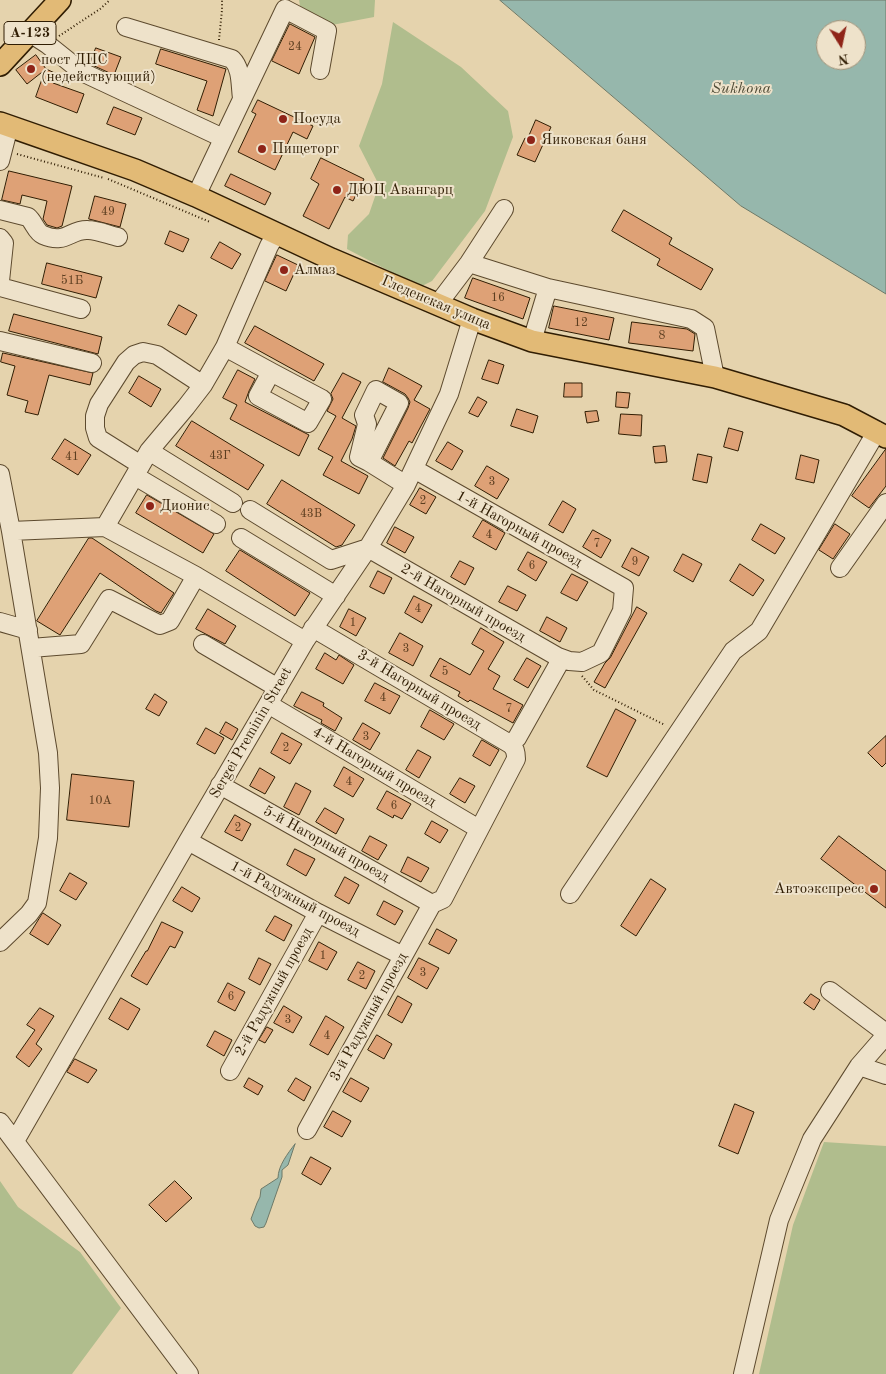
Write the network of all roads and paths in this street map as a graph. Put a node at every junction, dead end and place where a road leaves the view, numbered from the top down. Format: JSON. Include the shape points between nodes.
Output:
{"nodes":[{"id":1,"x":60,"y":0,"type":"edge"},
{"id":2,"x":110,"y":0,"type":"edge"},
{"id":3,"x":222,"y":0,"type":"edge"},
{"id":4,"x":126,"y":27,"type":"dead end"},
{"id":5,"x":39,"y":38,"type":"junction"},
{"id":6,"x":217,"y":54,"type":"junction"},
{"id":7,"x":0,"y":65,"type":"edge"},
{"id":8,"x":320,"y":70,"type":"dead end"},
{"id":9,"x":242,"y":99,"type":"junction"},
{"id":10,"x":5,"y":124,"type":"edge"},
{"id":11,"x":223,"y":138,"type":"junction"},
{"id":12,"x":1,"y":156,"type":"edge"},
{"id":13,"x":196,"y":196,"type":"junction"},
{"id":14,"x":504,"y":209,"type":"dead end"},
{"id":15,"x":0,"y":210,"type":"edge"},
{"id":16,"x":214,"y":224,"type":"dead end"},
{"id":17,"x":276,"y":234,"type":"junction"},
{"id":18,"x":118,"y":237,"type":"dead end"},
{"id":19,"x":0,"y":238,"type":"edge"},
{"id":20,"x":469,"y":263,"type":"junction"},
{"id":21,"x":0,"y":281,"type":"edge"},
{"id":22,"x":0,"y":287,"type":"edge"},
{"id":23,"x":548,"y":288,"type":"junction"},
{"id":24,"x":438,"y":304,"type":"junction"},
{"id":25,"x":81,"y":309,"type":"dead end"},
{"id":26,"x":472,"y":319,"type":"junction"},
{"id":27,"x":0,"y":341,"type":"edge"},
{"id":28,"x":532,"y":341,"type":"junction"},
{"id":29,"x":225,"y":346,"type":"junction"},
{"id":30,"x":92,"y":363,"type":"dead end"},
{"id":31,"x":271,"y":372,"type":"dead end"},
{"id":32,"x":715,"y":377,"type":"junction"},
{"id":33,"x":203,"y":385,"type":"junction"},
{"id":34,"x":882,"y":434,"type":"edge"},
{"id":35,"x":370,"y":462,"type":"dead end"},
{"id":36,"x":142,"y":464,"type":"junction"},
{"id":37,"x":414,"y":469,"type":"junction"},
{"id":38,"x":0,"y":474,"type":"edge"},
{"id":39,"x":406,"y":485,"type":"junction"},
{"id":40,"x":233,"y":503,"type":"dead end"},
{"id":41,"x":886,"y":503,"type":"edge"},
{"id":42,"x":250,"y":510,"type":"dead end"},
{"id":43,"x":216,"y":524,"type":"dead end"},
{"id":44,"x":105,"y":527,"type":"junction"},
{"id":45,"x":11,"y":532,"type":"junction"},
{"id":46,"x":242,"y":538,"type":"dead end"},
{"id":47,"x":368,"y":548,"type":"junction"},
{"id":48,"x":840,"y":568,"type":"dead end"},
{"id":49,"x":196,"y":576,"type":"junction"},
{"id":50,"x":336,"y":596,"type":"junction"},
{"id":51,"x":0,"y":622,"type":"edge"},
{"id":52,"x":28,"y":630,"type":"junction"},
{"id":53,"x":309,"y":634,"type":"junction"},
{"id":54,"x":202,"y":644,"type":"dead end"},
{"id":55,"x":31,"y":648,"type":"junction"},
{"id":56,"x":563,"y":659,"type":"junction"},
{"id":57,"x":278,"y":688,"type":"junction"},
{"id":58,"x":268,"y":704,"type":"junction"},
{"id":59,"x":678,"y":732,"type":"junction"},
{"id":60,"x":513,"y":751,"type":"junction"},
{"id":61,"x":220,"y":785,"type":"junction"},
{"id":62,"x":479,"y":829,"type":"junction"},
{"id":63,"x":188,"y":841,"type":"junction"},
{"id":64,"x":570,"y":894,"type":"dead end"},
{"id":65,"x":432,"y":904,"type":"junction"},
{"id":66,"x":318,"y":913,"type":"junction"},
{"id":67,"x":0,"y":942,"type":"edge"},
{"id":68,"x":403,"y":956,"type":"junction"},
{"id":69,"x":830,"y":990,"type":"dead end"},
{"id":70,"x":886,"y":1034,"type":"edge"},
{"id":71,"x":859,"y":1066,"type":"junction"},
{"id":72,"x":230,"y":1071,"type":"dead end"},
{"id":73,"x":886,"y":1075,"type":"edge"},
{"id":74,"x":0,"y":1122,"type":"edge"},
{"id":75,"x":307,"y":1130,"type":"dead end"},
{"id":76,"x":16,"y":1141,"type":"junction"},
{"id":77,"x":189,"y":1374,"type":"edge"},
{"id":78,"x":743,"y":1374,"type":"edge"}],
"edges":[{"from":1,"to":5,"type":"main road","number":"А-123"},
{"from":2,"to":5,"type":"path","via":[[100,9]]},
{"from":3,"to":6,"type":"path"},
{"from":4,"to":6,"type":"street"},
{"from":5,"to":7,"type":"main road","number":"А-123"},
{"from":5,"to":11,"type":"street","via":[[82,72]]},
{"from":6,"to":9,"type":"street","via":[[236,63]]},
{"from":8,"to":9,"type":"street","via":[[327,31],[285,9]]},
{"from":9,"to":11,"type":"street"},
{"from":10,"to":12,"type":"street"},
{"from":10,"to":13,"type":"main road","name":"Гледенская улица","via":[[135,170]]},
{"from":11,"to":13,"type":"street"},
{"from":12,"to":16,"type":"path","via":[[106,178]]},
{"from":13,"to":17,"type":"main road","name":"Гледенская улица"},
{"from":14,"to":20,"type":"street"},
{"from":15,"to":18,"type":"street","via":[[28,217],[39,232],[60,239],[81,230]]},
{"from":17,"to":24,"type":"main road","name":"Гледенская улица"},
{"from":17,"to":29,"type":"street"},
{"from":19,"to":21,"type":"street","via":[[4,243]]},
{"from":20,"to":23,"type":"street"},
{"from":20,"to":24,"type":"street"},
{"from":22,"to":25,"type":"street"},
{"from":23,"to":28,"type":"street"},
{"from":23,"to":32,"type":"street","via":[[691,319],[705,328]]},
{"from":24,"to":26,"type":"main road","name":"Гледенская улица"},
{"from":26,"to":28,"type":"main road","name":"Гледенская улица"},
{"from":26,"to":37,"type":"street","name":"Sergei Preminin Street","via":[[449,394]]},
{"from":27,"to":30,"type":"street"},
{"from":28,"to":32,"type":"main road","name":"Гледенская улица"},
{"from":29,"to":31,"type":"street"},
{"from":29,"to":33,"type":"street"},
{"from":32,"to":34,"type":"main road","name":"Гледенская улица","via":[[844,415]]},
{"from":33,"to":36,"type":"street"},
{"from":33,"to":36,"type":"street","via":[[157,355],[143,352],[126,362],[99,404],[95,428],[98,438]]},
{"from":34,"to":59,"type":"street","via":[[758,631],[733,652]]},
{"from":35,"to":39,"type":"street"},
{"from":36,"to":40,"type":"street"},
{"from":36,"to":43,"type":"street"},
{"from":36,"to":44,"type":"street"},
{"from":37,"to":39,"type":"street","name":"Sergei Preminin Street"},
{"from":37,"to":56,"type":"street","name":"1-й Нагорный проезд","via":[[624,588],[622,610],[601,653],[582,662]]},
{"from":38,"to":45,"type":"street"},
{"from":39,"to":47,"type":"street","name":"Sergei Preminin Street"},
{"from":41,"to":48,"type":"street"},
{"from":42,"to":47,"type":"street","via":[[331,560]]},
{"from":44,"to":45,"type":"street"},
{"from":44,"to":49,"type":"street","name":"3-й Нагорный проезд"},
{"from":45,"to":52,"type":"street"},
{"from":46,"to":50,"type":"street"},
{"from":47,"to":50,"type":"street","name":"Sergei Preminin Street"},
{"from":47,"to":56,"type":"street","name":"2-й Нагорный проезд"},
{"from":49,"to":53,"type":"street","name":"3-й Нагорный проезд"},
{"from":49,"to":55,"type":"street","via":[[170,621],[160,625],[109,599],[81,644]]},
{"from":50,"to":53,"type":"street","name":"Sergei Preminin Street"},
{"from":51,"to":52,"type":"street"},
{"from":52,"to":55,"type":"street"},
{"from":53,"to":57,"type":"street","name":"Sergei Preminin Street"},
{"from":53,"to":60,"type":"street","name":"3-й Нагорный проезд"},
{"from":54,"to":57,"type":"street"},
{"from":55,"to":67,"type":"street","via":[[48,753],[48,838],[37,903]]},
{"from":56,"to":59,"type":"path","via":[[594,690]]},
{"from":56,"to":60,"type":"street","name":"3-й Радужный проезд"},
{"from":57,"to":58,"type":"street","name":"Sergei Preminin Street"},
{"from":58,"to":61,"type":"street","name":"Sergei Preminin Street"},
{"from":58,"to":62,"type":"street","name":"4-й Нагорный проезд"},
{"from":59,"to":64,"type":"street"},
{"from":60,"to":62,"type":"street","name":"3-й Радужный проезд"},
{"from":61,"to":63,"type":"street","name":"Sergei Preminin Street"},
{"from":61,"to":65,"type":"street","name":"5-й Нагорный проезд"},
{"from":62,"to":65,"type":"street","name":"3-й Радужный проезд","via":[[443,899]]},
{"from":63,"to":66,"type":"street","name":"1-й Радужный проезд"},
{"from":63,"to":76,"type":"street","name":"Sergei Preminin Street"},
{"from":65,"to":68,"type":"street","name":"3-й Радужный проезд"},
{"from":66,"to":68,"type":"street","name":"1-й Радужный проезд"},
{"from":66,"to":72,"type":"street","name":"2-й Радужный проезд"},
{"from":68,"to":75,"type":"street","name":"3-й Радужный проезд"},
{"from":69,"to":70,"type":"street"},
{"from":70,"to":71,"type":"street"},
{"from":71,"to":73,"type":"street"},
{"from":71,"to":78,"type":"street","via":[[812,1139],[779,1220]]},
{"from":74,"to":76,"type":"street"},
{"from":76,"to":77,"type":"street"}]}
